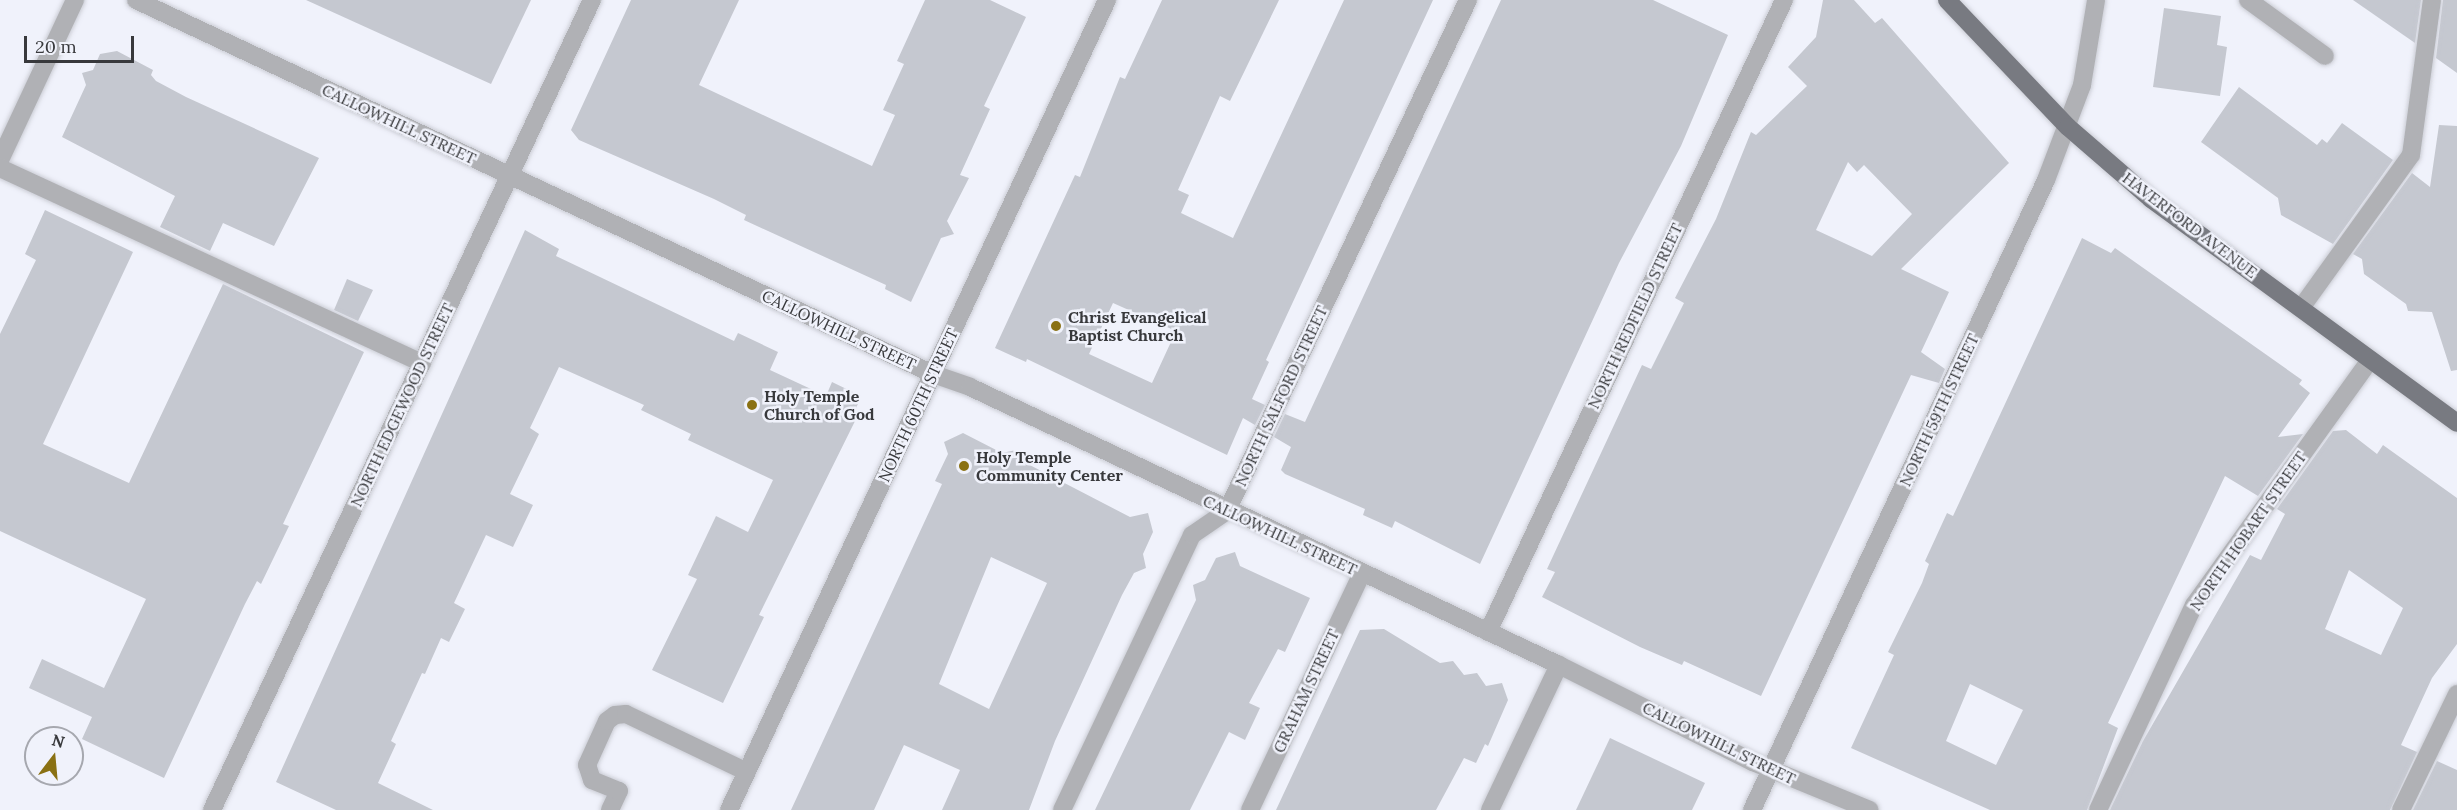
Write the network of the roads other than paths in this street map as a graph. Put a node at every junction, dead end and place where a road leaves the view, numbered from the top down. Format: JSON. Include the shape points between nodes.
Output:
{"nodes":[{"id":1,"x":75,"y":0,"type":"edge"},
{"id":2,"x":136,"y":0,"type":"edge"},
{"id":3,"x":592,"y":0,"type":"edge"},
{"id":4,"x":1107,"y":0,"type":"edge"},
{"id":5,"x":1468,"y":0,"type":"edge"},
{"id":6,"x":1784,"y":0,"type":"edge"},
{"id":7,"x":1947,"y":0,"type":"edge"},
{"id":8,"x":2096,"y":0,"type":"edge"},
{"id":9,"x":2248,"y":0,"type":"edge"},
{"id":10,"x":2432,"y":0,"type":"edge"},
{"id":11,"x":2325,"y":56,"type":"dead end"},
{"id":12,"x":2068,"y":127,"type":"junction"},
{"id":13,"x":0,"y":160,"type":"edge"},
{"id":14,"x":0,"y":168,"type":"edge"},
{"id":15,"x":510,"y":176,"type":"junction"},
{"id":16,"x":2301,"y":308,"type":"junction"},
{"id":17,"x":2370,"y":360,"type":"junction"},
{"id":18,"x":422,"y":363,"type":"junction"},
{"id":19,"x":933,"y":374,"type":"junction"},
{"id":20,"x":2457,"y":423,"type":"edge"},
{"id":21,"x":1227,"y":511,"type":"junction"},
{"id":22,"x":1362,"y":573,"type":"junction"},
{"id":23,"x":1488,"y":632,"type":"junction"},
{"id":24,"x":1559,"y":664,"type":"junction"},
{"id":25,"x":2457,"y":694,"type":"edge"},
{"id":26,"x":1770,"y":768,"type":"junction"},
{"id":27,"x":747,"y":772,"type":"junction"},
{"id":28,"x":212,"y":810,"type":"edge"},
{"id":29,"x":610,"y":810,"type":"edge"},
{"id":30,"x":729,"y":810,"type":"edge"},
{"id":31,"x":1062,"y":810,"type":"edge"},
{"id":32,"x":1250,"y":810,"type":"edge"},
{"id":33,"x":1490,"y":810,"type":"edge"},
{"id":34,"x":1752,"y":810,"type":"edge"},
{"id":35,"x":1870,"y":810,"type":"edge"},
{"id":36,"x":2098,"y":810,"type":"edge"},
{"id":37,"x":2401,"y":810,"type":"edge"}],
"edges":[{"from":1,"to":13,"type":"street"},
{"from":2,"to":15,"type":"street","name":"CALLOWHILL STREET"},
{"from":3,"to":15,"type":"street","name":"NORTH EDGEWOOD STREET"},
{"from":4,"to":19,"type":"street","name":"NORTH 60TH STREET"},
{"from":5,"to":21,"type":"street","name":"NORTH SALFORD STREET"},
{"from":6,"to":23,"type":"street","name":"NORTH REDFIELD STREET"},
{"from":7,"to":12,"type":"main road","name":"HAVERFORD AVENUE"},
{"from":8,"to":12,"type":"street","name":"NORTH 59TH STREET","via":[[2082,85]]},
{"from":9,"to":11,"type":"street"},
{"from":10,"to":16,"type":"street","via":[[2411,155]]},
{"from":12,"to":16,"type":"main road","name":"HAVERFORD AVENUE","via":[[2151,199]]},
{"from":12,"to":26,"type":"street","name":"NORTH 59TH STREET"},
{"from":14,"to":18,"type":"street"},
{"from":15,"to":18,"type":"street","name":"NORTH EDGEWOOD STREET"},
{"from":15,"to":19,"type":"street","name":"CALLOWHILL STREET"},
{"from":16,"to":17,"type":"main road","name":"HAVERFORD AVENUE"},
{"from":17,"to":20,"type":"main road","name":"HAVERFORD AVENUE"},
{"from":17,"to":36,"type":"street","name":"NORTH HOBART STREET","via":[[2194,605]]},
{"from":18,"to":28,"type":"street","name":"NORTH EDGEWOOD STREET"},
{"from":19,"to":21,"type":"street","name":"CALLOWHILL STREET","via":[[970,387]]},
{"from":19,"to":27,"type":"street","name":"NORTH 60TH STREET"},
{"from":21,"to":22,"type":"street","name":"CALLOWHILL STREET"},
{"from":21,"to":31,"type":"street","via":[[1192,535]]},
{"from":22,"to":23,"type":"street","name":"CALLOWHILL STREET"},
{"from":22,"to":32,"type":"street","name":"GRAHAM STREET"},
{"from":23,"to":24,"type":"street","name":"CALLOWHILL STREET"},
{"from":24,"to":26,"type":"street","name":"CALLOWHILL STREET"},
{"from":24,"to":33,"type":"street"},
{"from":25,"to":37,"type":"street"},
{"from":26,"to":34,"type":"street","name":"NORTH 59TH STREET"},
{"from":26,"to":35,"type":"street","name":"CALLOWHILL STREET"},
{"from":27,"to":29,"type":"street","via":[[626,714],[615,715],[607,721],[587,765],[592,780],[619,791]]},
{"from":27,"to":30,"type":"street","name":"NORTH 60TH STREET"}]}
